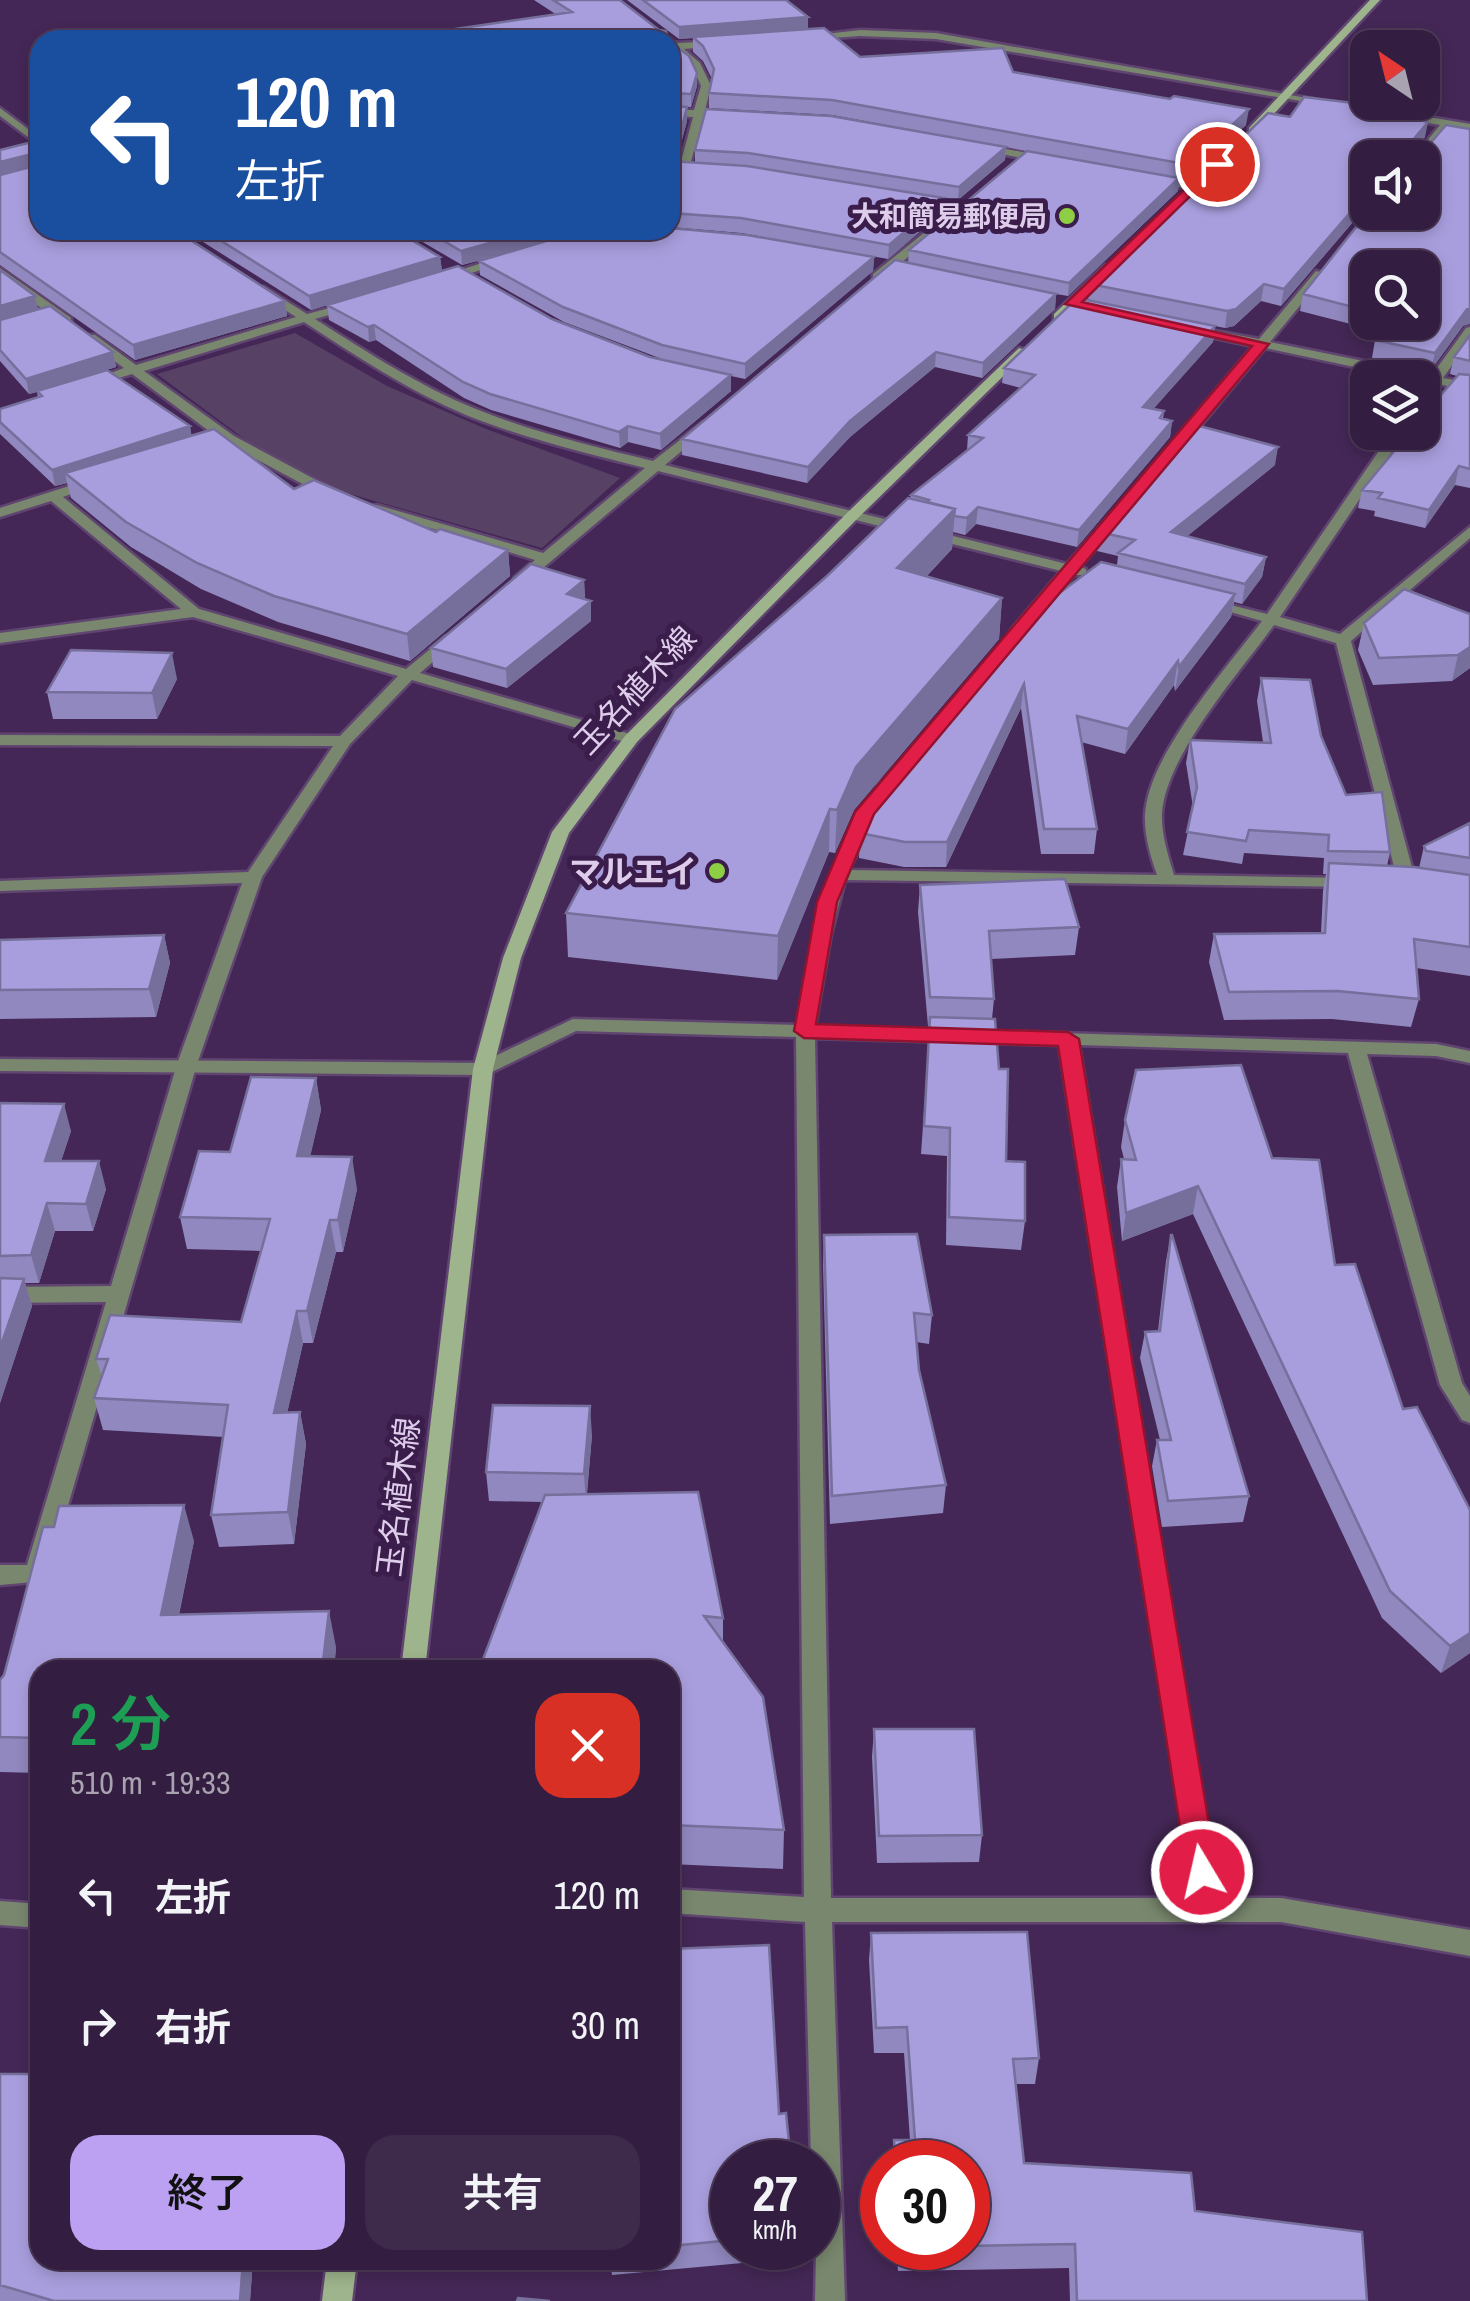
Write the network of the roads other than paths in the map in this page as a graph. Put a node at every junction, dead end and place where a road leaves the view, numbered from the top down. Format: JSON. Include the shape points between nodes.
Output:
{"nodes":[{"id":1,"x":1375,"y":0,"type":"edge"},
{"id":2,"x":786,"y":38,"type":"edge"},
{"id":3,"x":731,"y":42,"type":"edge"},
{"id":4,"x":680,"y":44,"type":"edge"},
{"id":5,"x":680,"y":52,"type":"edge"},
{"id":6,"x":1288,"y":96,"type":"junction"},
{"id":7,"x":1341,"y":105,"type":"edge"},
{"id":8,"x":0,"y":111,"type":"edge"},
{"id":9,"x":680,"y":113,"type":"edge"},
{"id":10,"x":697,"y":113,"type":"junction"},
{"id":11,"x":750,"y":115,"type":"edge"},
{"id":12,"x":1428,"y":120,"type":"edge"},
{"id":13,"x":1446,"y":123,"type":"junction"},
{"id":14,"x":1470,"y":127,"type":"edge"},
{"id":15,"x":30,"y":135,"type":"edge"},
{"id":16,"x":1432,"y":140,"type":"edge"},
{"id":17,"x":968,"y":145,"type":"edge"},
{"id":18,"x":1234,"y":148,"type":"edge"},
{"id":19,"x":1024,"y":156,"type":"junction"},
{"id":20,"x":1062,"y":162,"type":"edge"},
{"id":21,"x":1011,"y":166,"type":"edge"},
{"id":22,"x":680,"y":169,"type":"edge"},
{"id":23,"x":684,"y":169,"type":"junction"},
{"id":24,"x":700,"y":170,"type":"edge"},
{"id":25,"x":1207,"y":174,"type":"edge"},
{"id":26,"x":1137,"y":176,"type":"edge"},
{"id":27,"x":1194,"y":187,"type":"junction"},
{"id":28,"x":907,"y":198,"type":"edge"},
{"id":29,"x":973,"y":198,"type":"edge"},
{"id":30,"x":1180,"y":200,"type":"edge"},
{"id":31,"x":960,"y":208,"type":"junction"},
{"id":32,"x":1126,"y":252,"type":"edge"},
{"id":33,"x":517,"y":256,"type":"edge"},
{"id":34,"x":1335,"y":256,"type":"edge"},
{"id":35,"x":870,"y":262,"type":"edge"},
{"id":36,"x":446,"y":264,"type":"dead end"},
{"id":37,"x":890,"y":266,"type":"junction"},
{"id":38,"x":908,"y":270,"type":"edge"},
{"id":39,"x":0,"y":272,"type":"edge"},
{"id":40,"x":460,"y":272,"type":"junction"},
{"id":41,"x":244,"y":278,"type":"edge"},
{"id":42,"x":475,"y":280,"type":"edge"},
{"id":43,"x":427,"y":282,"type":"edge"},
{"id":44,"x":862,"y":291,"type":"edge"},
{"id":45,"x":1054,"y":300,"type":"edge"},
{"id":46,"x":359,"y":302,"type":"edge"},
{"id":47,"x":1072,"y":304,"type":"junction"},
{"id":48,"x":1091,"y":308,"type":"edge"},
{"id":49,"x":56,"y":313,"type":"junction"},
{"id":50,"x":304,"y":317,"type":"junction"},
{"id":51,"x":38,"y":318,"type":"edge"},
{"id":52,"x":1167,"y":324,"type":"edge"},
{"id":53,"x":1045,"y":330,"type":"edge"},
{"id":54,"x":1470,"y":331,"type":"edge"},
{"id":55,"x":1031,"y":344,"type":"edge"},
{"id":56,"x":1262,"y":344,"type":"junction"},
{"id":57,"x":1350,"y":362,"type":"edge"},
{"id":58,"x":135,"y":369,"type":"junction"},
{"id":59,"x":1440,"y":373,"type":"edge"},
{"id":60,"x":1440,"y":380,"type":"edge"},
{"id":61,"x":84,"y":385,"type":"edge"},
{"id":62,"x":1470,"y":387,"type":"edge"},
{"id":63,"x":721,"y":410,"type":"edge"},
{"id":64,"x":229,"y":438,"type":"junction"},
{"id":65,"x":212,"y":444,"type":"edge"},
{"id":66,"x":1173,"y":449,"type":"edge"},
{"id":67,"x":1387,"y":450,"type":"edge"},
{"id":68,"x":654,"y":467,"type":"junction"},
{"id":69,"x":106,"y":478,"type":"edge"},
{"id":70,"x":54,"y":496,"type":"junction"},
{"id":71,"x":343,"y":500,"type":"edge"},
{"id":72,"x":362,"y":505,"type":"edge"},
{"id":73,"x":1122,"y":509,"type":"edge"},
{"id":74,"x":0,"y":513,"type":"edge"},
{"id":75,"x":853,"y":515,"type":"junction"},
{"id":76,"x":1470,"y":531,"type":"edge"},
{"id":77,"x":546,"y":559,"type":"junction"},
{"id":78,"x":1080,"y":572,"type":"junction"},
{"id":79,"x":500,"y":597,"type":"edge"},
{"id":80,"x":1198,"y":601,"type":"edge"},
{"id":81,"x":194,"y":612,"type":"junction"},
{"id":82,"x":1271,"y":619,"type":"junction"},
{"id":83,"x":469,"y":623,"type":"edge"},
{"id":84,"x":0,"y":638,"type":"edge"},
{"id":85,"x":1343,"y":640,"type":"junction"},
{"id":86,"x":1007,"y":644,"type":"edge"},
{"id":87,"x":408,"y":674,"type":"junction"},
{"id":88,"x":632,"y":739,"type":"junction"},
{"id":89,"x":0,"y":740,"type":"edge"},
{"id":90,"x":344,"y":741,"type":"junction"},
{"id":91,"x":898,"y":772,"type":"edge"},
{"id":92,"x":838,"y":875,"type":"junction"},
{"id":93,"x":253,"y":877,"type":"junction"},
{"id":94,"x":1167,"y":880,"type":"junction"},
{"id":95,"x":0,"y":886,"type":"edge"},
{"id":96,"x":804,"y":1031,"type":"junction"},
{"id":97,"x":1068,"y":1039,"type":"junction"},
{"id":98,"x":1356,"y":1047,"type":"junction"},
{"id":99,"x":1470,"y":1057,"type":"edge"},
{"id":100,"x":187,"y":1064,"type":"junction"},
{"id":101,"x":0,"y":1065,"type":"edge"},
{"id":102,"x":483,"y":1069,"type":"junction"},
{"id":103,"x":119,"y":1294,"type":"junction"},
{"id":104,"x":0,"y":1295,"type":"edge"},
{"id":105,"x":1470,"y":1414,"type":"edge"},
{"id":106,"x":0,"y":1574,"type":"edge"},
{"id":107,"x":414,"y":1660,"type":"edge"},
{"id":108,"x":680,"y":1902,"type":"edge"},
{"id":109,"x":818,"y":1910,"type":"junction"},
{"id":110,"x":1208,"y":1910,"type":"junction"},
{"id":111,"x":0,"y":1913,"type":"edge"},
{"id":112,"x":30,"y":1915,"type":"edge"},
{"id":113,"x":1470,"y":1943,"type":"edge"},
{"id":114,"x":341,"y":2270,"type":"edge"},
{"id":115,"x":337,"y":2301,"type":"edge"},
{"id":116,"x":830,"y":2301,"type":"edge"}],
"edges":[{"from":1,"to":6,"type":"main road"},
{"from":2,"to":6,"type":"street","via":[[860,32],[936,36]]},
{"from":3,"to":4,"type":"street"},
{"from":5,"to":10,"type":"street","via":[[706,86]]},
{"from":6,"to":7,"type":"street"},
{"from":6,"to":18,"type":"main road"},
{"from":8,"to":15,"type":"street"},
{"from":9,"to":10,"type":"street"},
{"from":10,"to":11,"type":"street"},
{"from":10,"to":23,"type":"street"},
{"from":12,"to":13,"type":"street"},
{"from":13,"to":14,"type":"street"},
{"from":13,"to":16,"type":"street"},
{"from":17,"to":19,"type":"street"},
{"from":19,"to":20,"type":"street"},
{"from":19,"to":21,"type":"street"},
{"from":22,"to":23,"type":"street"},
{"from":23,"to":24,"type":"street"},
{"from":25,"to":27,"type":"main road"},
{"from":26,"to":27,"type":"street"},
{"from":27,"to":30,"type":"main road"},
{"from":28,"to":31,"type":"street"},
{"from":29,"to":31,"type":"street"},
{"from":31,"to":37,"type":"street"},
{"from":32,"to":47,"type":"main road"},
{"from":33,"to":40,"type":"street"},
{"from":34,"to":56,"type":"street"},
{"from":35,"to":37,"type":"street"},
{"from":36,"to":40,"type":"street"},
{"from":37,"to":38,"type":"street"},
{"from":37,"to":44,"type":"street"},
{"from":39,"to":49,"type":"street"},
{"from":40,"to":42,"type":"street"},
{"from":40,"to":43,"type":"street"},
{"from":41,"to":50,"type":"street"},
{"from":45,"to":47,"type":"street"},
{"from":46,"to":50,"type":"street"},
{"from":47,"to":48,"type":"street"},
{"from":47,"to":53,"type":"main road"},
{"from":49,"to":51,"type":"street"},
{"from":49,"to":58,"type":"street"},
{"from":50,"to":58,"type":"street"},
{"from":50,"to":68,"type":"street","via":[[378,365],[471,412]]},
{"from":52,"to":56,"type":"street"},
{"from":54,"to":59,"type":"street"},
{"from":55,"to":75,"type":"main road","name":"玉名植木線"},
{"from":56,"to":57,"type":"street"},
{"from":56,"to":66,"type":"street"},
{"from":58,"to":61,"type":"street"},
{"from":58,"to":64,"type":"street"},
{"from":60,"to":62,"type":"street"},
{"from":63,"to":68,"type":"street"},
{"from":64,"to":65,"type":"street"},
{"from":64,"to":71,"type":"street"},
{"from":67,"to":82,"type":"street"},
{"from":68,"to":75,"type":"street"},
{"from":68,"to":77,"type":"street"},
{"from":69,"to":70,"type":"street"},
{"from":70,"to":74,"type":"street"},
{"from":70,"to":81,"type":"street"},
{"from":72,"to":77,"type":"street"},
{"from":73,"to":78,"type":"street"},
{"from":75,"to":78,"type":"street"},
{"from":75,"to":88,"type":"main road","name":"玉名植木線"},
{"from":76,"to":85,"type":"street"},
{"from":77,"to":79,"type":"street"},
{"from":78,"to":86,"type":"street"},
{"from":80,"to":82,"type":"street"},
{"from":81,"to":84,"type":"street"},
{"from":81,"to":87,"type":"street"},
{"from":82,"to":85,"type":"street"},
{"from":82,"to":94,"type":"street","via":[[1177,752],[1155,804],[1157,854]]},
{"from":83,"to":87,"type":"street"},
{"from":85,"to":94,"type":"street","via":[[1399,886]]},
{"from":87,"to":88,"type":"street"},
{"from":87,"to":90,"type":"street"},
{"from":88,"to":102,"type":"main road","name":"玉名植木線","via":[[560,832],[512,958]]},
{"from":89,"to":90,"type":"street"},
{"from":90,"to":93,"type":"street"},
{"from":91,"to":92,"type":"street","via":[[865,812]]},
{"from":92,"to":94,"type":"street"},
{"from":92,"to":96,"type":"street"},
{"from":93,"to":95,"type":"street"},
{"from":93,"to":100,"type":"street"},
{"from":96,"to":97,"type":"street"},
{"from":96,"to":102,"type":"street","via":[[573,1024]]},
{"from":96,"to":109,"type":"street"},
{"from":97,"to":98,"type":"street"},
{"from":97,"to":110,"type":"street"},
{"from":98,"to":99,"type":"street"},
{"from":98,"to":105,"type":"street","via":[[1450,1385]]},
{"from":100,"to":101,"type":"street"},
{"from":100,"to":102,"type":"street"},
{"from":100,"to":103,"type":"street"},
{"from":102,"to":107,"type":"main road","name":"玉名植木線"},
{"from":103,"to":104,"type":"street"},
{"from":103,"to":106,"type":"street","via":[[34,1584]]},
{"from":108,"to":109,"type":"street"},
{"from":109,"to":110,"type":"street"},
{"from":109,"to":116,"type":"street"},
{"from":110,"to":113,"type":"street","via":[[1281,1910]]},
{"from":111,"to":112,"type":"street"},
{"from":114,"to":115,"type":"main road"}]}
